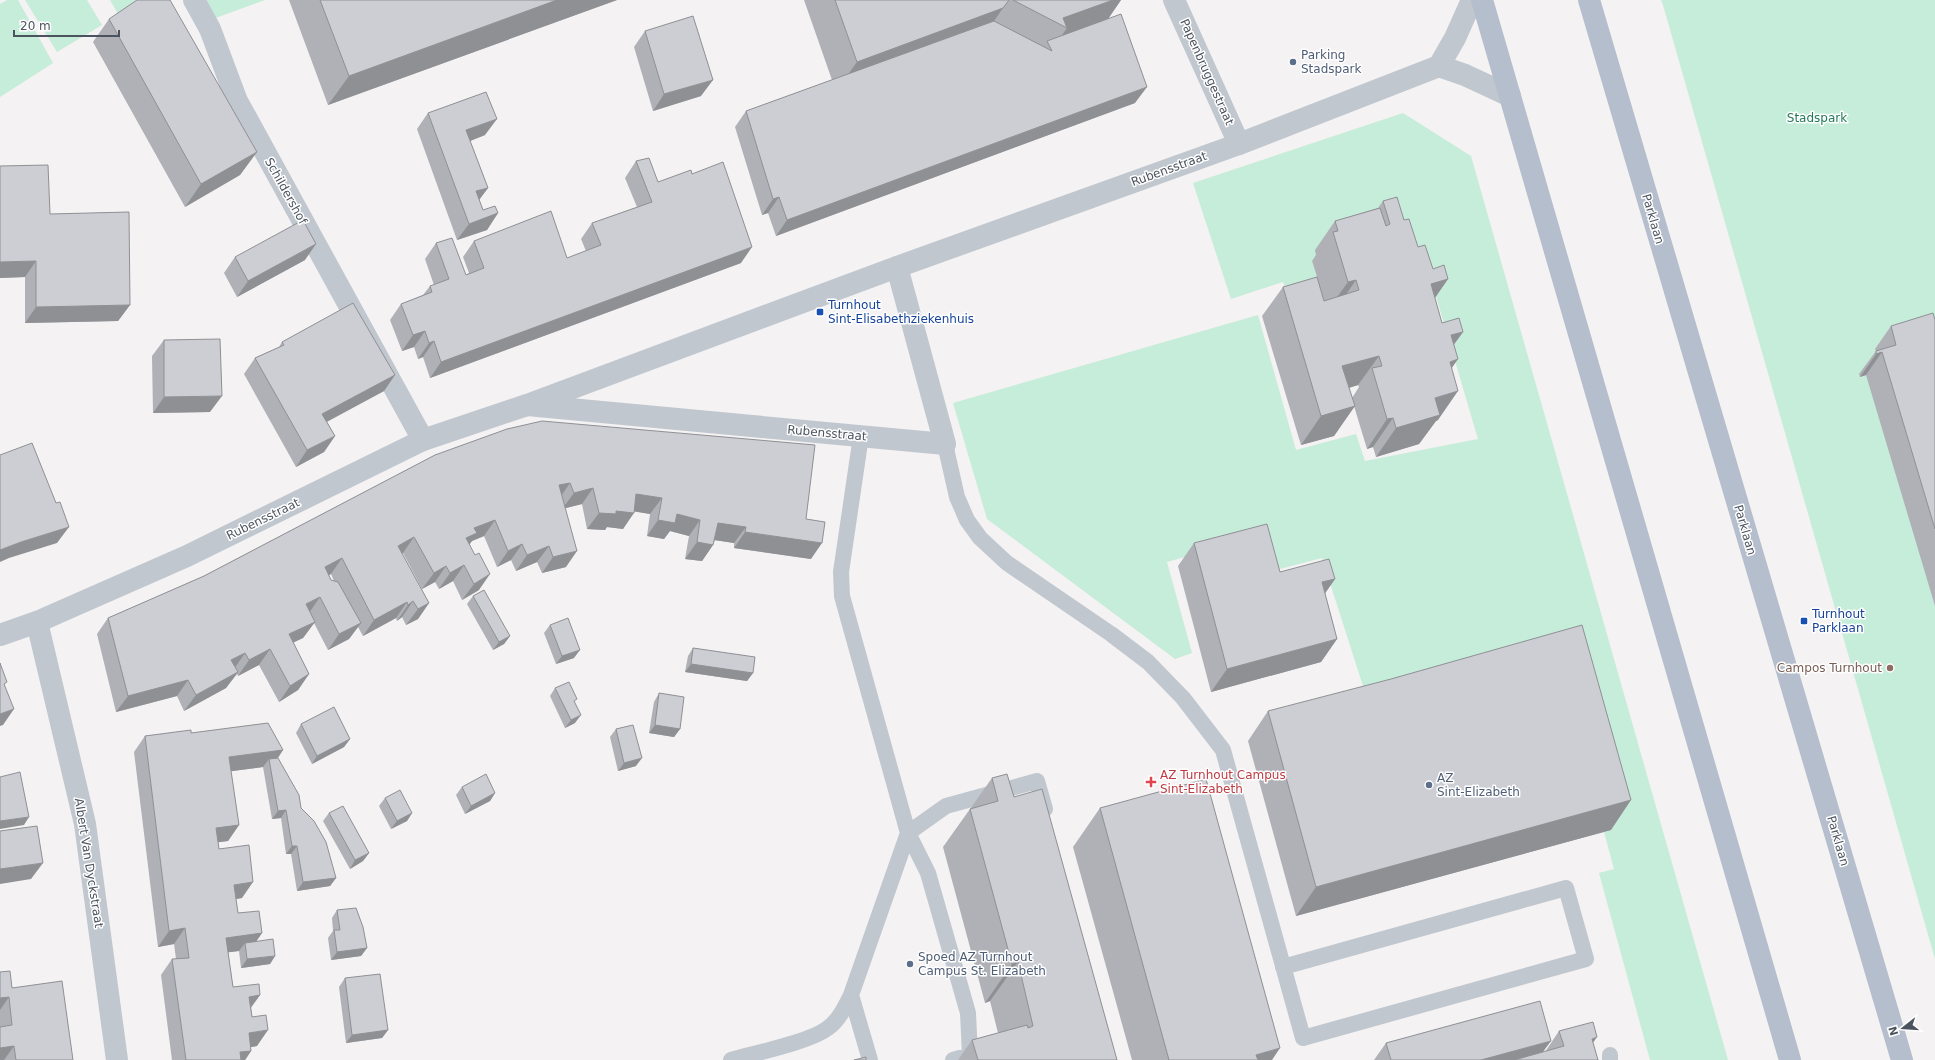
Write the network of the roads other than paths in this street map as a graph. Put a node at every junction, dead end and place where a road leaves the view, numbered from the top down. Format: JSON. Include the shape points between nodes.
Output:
{"nodes":[{"id":1,"x":194,"y":0,"type":"edge"},
{"id":2,"x":1174,"y":0,"type":"edge"},
{"id":3,"x":1472,"y":0,"type":"edge"},
{"id":4,"x":1482,"y":0,"type":"edge"},
{"id":5,"x":1589,"y":0,"type":"edge"},
{"id":6,"x":1439,"y":66,"type":"junction"},
{"id":7,"x":1510,"y":96,"type":"junction"},
{"id":8,"x":1239,"y":144,"type":"junction"},
{"id":9,"x":897,"y":267,"type":"junction"},
{"id":10,"x":527,"y":405,"type":"junction"},
{"id":11,"x":861,"y":436,"type":"junction"},
{"id":12,"x":423,"y":440,"type":"junction"},
{"id":13,"x":944,"y":444,"type":"junction"},
{"id":14,"x":37,"y":622,"type":"junction"},
{"id":15,"x":0,"y":635,"type":"edge"},
{"id":16,"x":1050,"y":826,"type":"edge"},
{"id":17,"x":908,"y":833,"type":"junction"},
{"id":18,"x":1283,"y":967,"type":"junction"},
{"id":19,"x":851,"y":995,"type":"junction"},
{"id":20,"x":117,"y":1060,"type":"edge"},
{"id":21,"x":731,"y":1060,"type":"edge"},
{"id":22,"x":870,"y":1060,"type":"edge"},
{"id":23,"x":953,"y":1060,"type":"edge"},
{"id":24,"x":1790,"y":1060,"type":"edge"},
{"id":25,"x":1902,"y":1060,"type":"edge"}],
"edges":[{"from":1,"to":12,"type":"street","name":"Schildershof","via":[[210,29],[237,101]]},
{"from":2,"to":8,"type":"street","name":"Papenbruggestraat"},
{"from":3,"to":6,"type":"street"},
{"from":4,"to":7,"type":"main road"},
{"from":5,"to":25,"type":"main road","name":"Parklaan"},
{"from":6,"to":7,"type":"street"},
{"from":6,"to":8,"type":"street","name":"Rubensstraat"},
{"from":7,"to":24,"type":"main road"},
{"from":8,"to":9,"type":"street","name":"Rubensstraat"},
{"from":9,"to":10,"type":"street","name":"Rubensstraat"},
{"from":9,"to":13,"type":"street"},
{"from":10,"to":11,"type":"street","name":"Rubensstraat"},
{"from":10,"to":12,"type":"street","name":"Rubensstraat"},
{"from":11,"to":13,"type":"street","name":"Rubensstraat"},
{"from":11,"to":17,"type":"lane","via":[[841,572],[842,596]]},
{"from":12,"to":14,"type":"street","name":"Rubensstraat","via":[[187,556]]},
{"from":13,"to":18,"type":"lane","via":[[957,497],[967,520],[980,538],[1007,563],[1148,662],[1183,698],[1223,750]]},
{"from":14,"to":15,"type":"street","name":"Rubensstraat"},
{"from":14,"to":20,"type":"street","name":"Albert Van Dyckstraat","via":[[85,824]]},
{"from":16,"to":17,"type":"lane","via":[[1037,781],[946,806]]},
{"from":17,"to":19,"type":"lane"},
{"from":17,"to":23,"type":"lane","via":[[928,873],[968,1013],[970,1055]]},
{"from":18,"to":18,"type":"lane","via":[[1303,1038],[1586,958],[1566,888]]},
{"from":19,"to":21,"type":"lane","via":[[842,1012],[828,1028],[812,1037]]},
{"from":19,"to":22,"type":"lane"}]}
